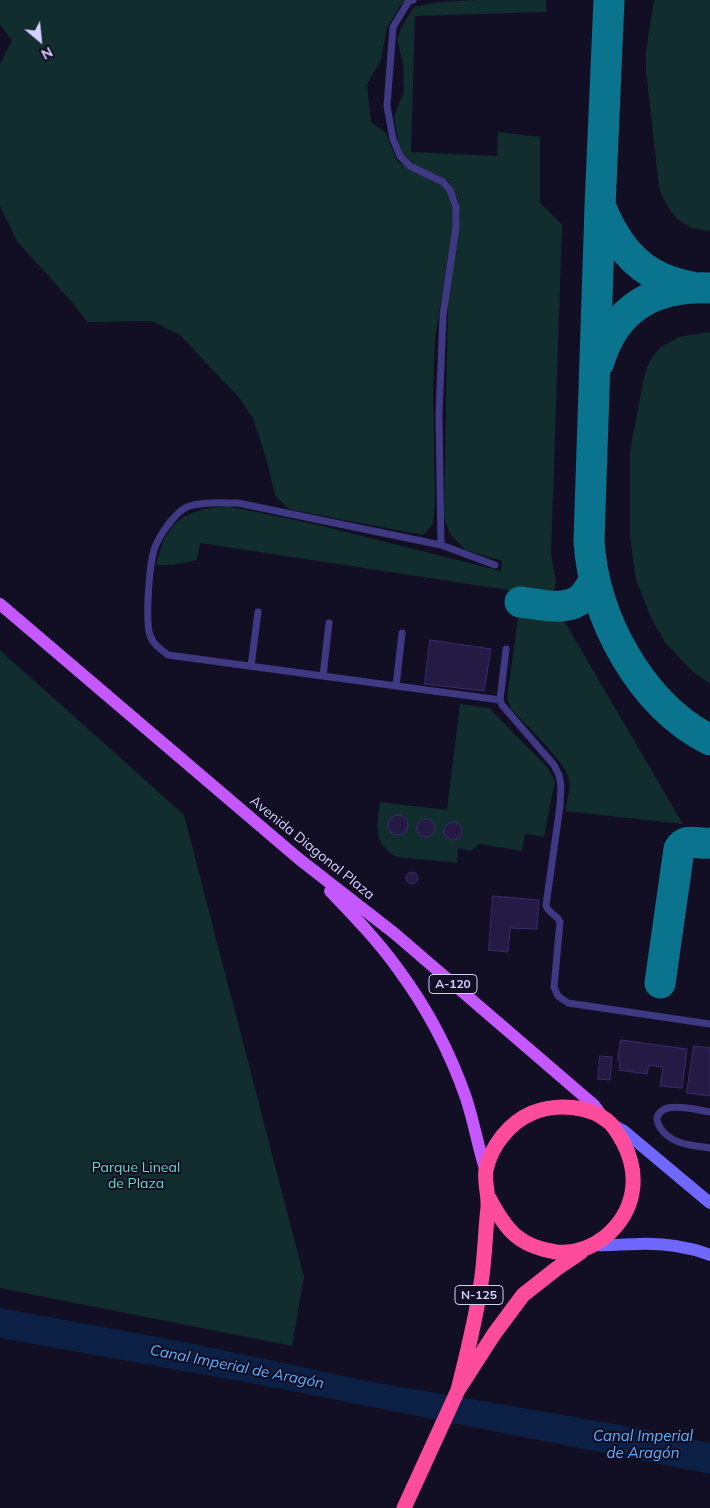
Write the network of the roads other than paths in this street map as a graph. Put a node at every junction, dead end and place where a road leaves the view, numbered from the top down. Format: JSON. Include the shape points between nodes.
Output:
{"nodes":[{"id":1,"x":413,"y":0,"type":"edge"},
{"id":2,"x":441,"y":545,"type":"junction"},
{"id":3,"x":495,"y":565,"type":"dead end"},
{"id":4,"x":0,"y":605,"type":"edge"},
{"id":5,"x":258,"y":612,"type":"dead end"},
{"id":6,"x":329,"y":623,"type":"dead end"},
{"id":7,"x":402,"y":633,"type":"dead end"},
{"id":8,"x":506,"y":649,"type":"dead end"},
{"id":9,"x":251,"y":666,"type":"junction"},
{"id":10,"x":323,"y":676,"type":"junction"},
{"id":11,"x":396,"y":686,"type":"junction"},
{"id":12,"x":500,"y":700,"type":"junction"},
{"id":13,"x":299,"y":859,"type":"junction"},
{"id":14,"x":710,"y":1024,"type":"edge"},
{"id":15,"x":710,"y":1112,"type":"edge"},
{"id":16,"x":607,"y":1121,"type":"junction"},
{"id":17,"x":710,"y":1148,"type":"edge"},
{"id":18,"x":486,"y":1172,"type":"junction"},
{"id":19,"x":689,"y":1186,"type":"junction"},
{"id":20,"x":710,"y":1194,"type":"edge"},
{"id":21,"x":489,"y":1198,"type":"junction"},
{"id":22,"x":710,"y":1203,"type":"edge"},
{"id":23,"x":588,"y":1248,"type":"junction"},
{"id":24,"x":710,"y":1255,"type":"edge"},
{"id":25,"x":458,"y":1390,"type":"junction"},
{"id":26,"x":404,"y":1508,"type":"edge"}],
"edges":[{"from":1,"to":2,"type":"lane","via":[[409,1],[393,27],[387,106],[393,139],[400,156],[410,166],[443,182],[450,190],[456,207],[442,324],[438,415]]},
{"from":2,"to":3,"type":"lane"},
{"from":2,"to":9,"type":"lane","via":[[238,503],[209,503],[185,508],[169,523],[155,547],[148,604],[149,632],[156,646],[168,655]]},
{"from":4,"to":13,"type":"main road","name":"Avenida Diagonal Plaza","number":"A-120"},
{"from":5,"to":9,"type":"lane"},
{"from":6,"to":10,"type":"lane"},
{"from":7,"to":11,"type":"lane"},
{"from":8,"to":12,"type":"lane"},
{"from":9,"to":10,"type":"lane"},
{"from":10,"to":11,"type":"lane"},
{"from":11,"to":12,"type":"lane"},
{"from":12,"to":14,"type":"lane","via":[[554,765],[561,786],[546,905],[560,922],[554,987],[558,996],[568,1003]]},
{"from":13,"to":16,"type":"main road","name":"Avenida Diagonal Plaza","number":"A-120","via":[[394,933],[594,1105]]},
{"from":13,"to":18,"type":"main road","number":"A-120","via":[[383,949],[417,996],[436,1029],[466,1099]]},
{"from":15,"to":17,"type":"lane","via":[[666,1108],[657,1118],[663,1131],[674,1141]]},
{"from":16,"to":18,"type":"highway","via":[[584,1110],[560,1106],[538,1110],[513,1124],[501,1138]]},
{"from":16,"to":19,"type":"street","via":[[624,1131]]},
{"from":16,"to":23,"type":"highway","via":[[629,1156],[633,1188],[619,1223]]},
{"from":18,"to":21,"type":"highway"},
{"from":19,"to":20,"type":"lane"},
{"from":19,"to":22,"type":"street"},
{"from":21,"to":23,"type":"highway","via":[[505,1226],[533,1246],[571,1252]]},
{"from":21,"to":25,"type":"highway","number":"N-125","via":[[478,1299]]},
{"from":23,"to":24,"type":"street","via":[[653,1244],[687,1248]]},
{"from":23,"to":25,"type":"highway","number":"N-125","via":[[523,1295]]},
{"from":25,"to":26,"type":"highway","number":"N-125"}]}
